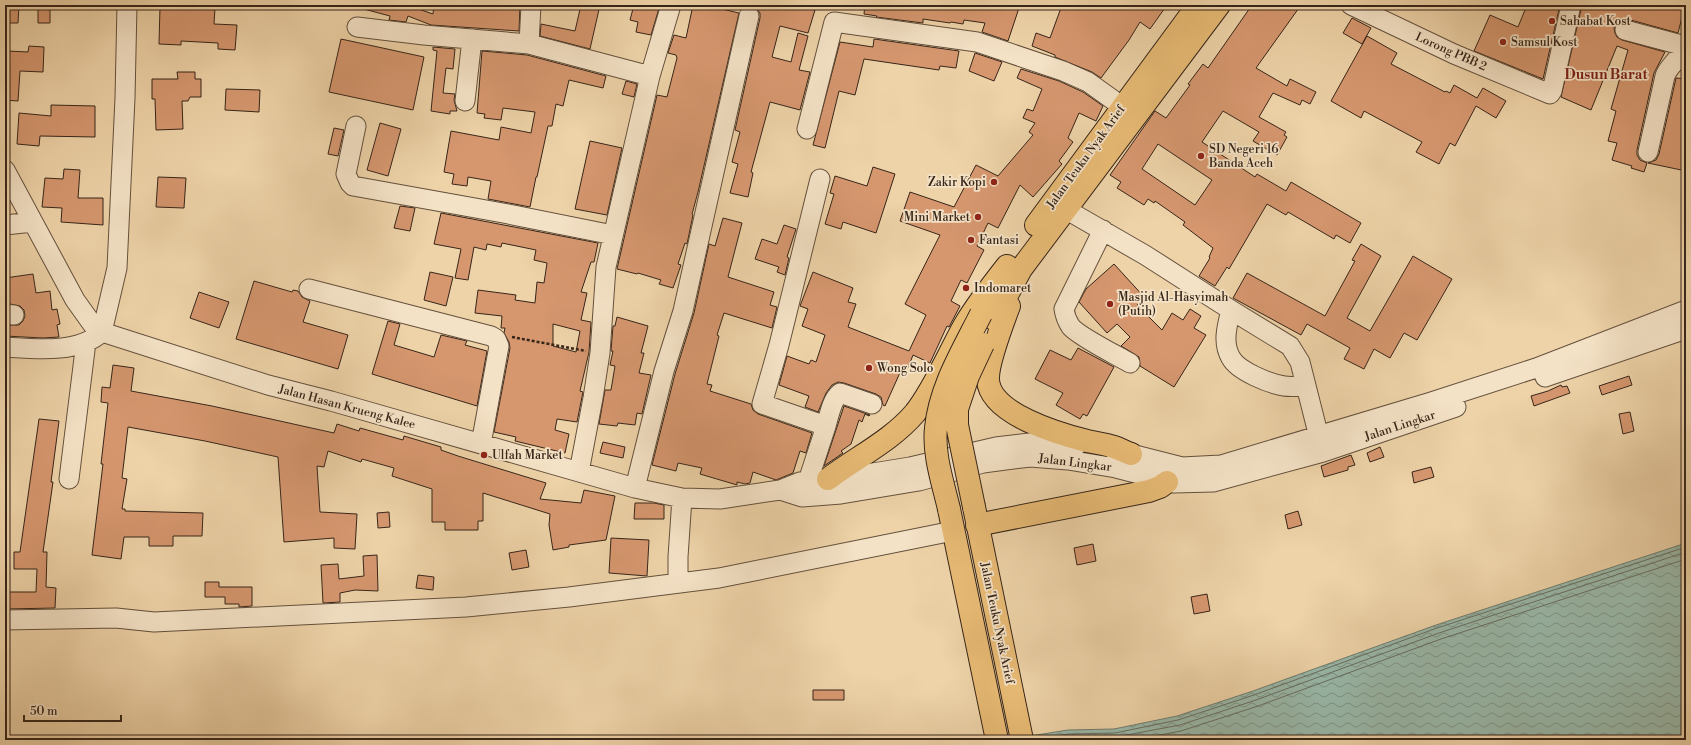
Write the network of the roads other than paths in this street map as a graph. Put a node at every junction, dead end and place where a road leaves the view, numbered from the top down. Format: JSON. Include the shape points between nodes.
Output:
{"nodes":[{"id":1,"x":127,"y":5,"type":"edge"},
{"id":2,"x":531,"y":5,"type":"edge"},
{"id":3,"x":671,"y":5,"type":"edge"},
{"id":4,"x":1198,"y":5,"type":"edge"},
{"id":5,"x":1219,"y":5,"type":"edge"},
{"id":6,"x":1351,"y":5,"type":"edge"},
{"id":7,"x":1571,"y":5,"type":"edge"},
{"id":8,"x":749,"y":16,"type":"dead end"},
{"id":9,"x":357,"y":27,"type":"dead end"},
{"id":10,"x":1625,"y":30,"type":"dead end"},
{"id":11,"x":472,"y":39,"type":"junction"},
{"id":12,"x":529,"y":44,"type":"junction"},
{"id":13,"x":1686,"y":44,"type":"edge"},
{"id":14,"x":1681,"y":68,"type":"edge"},
{"id":15,"x":650,"y":76,"type":"junction"},
{"id":16,"x":465,"y":101,"type":"dead end"},
{"id":17,"x":1123,"y":107,"type":"junction"},
{"id":18,"x":356,"y":126,"type":"dead end"},
{"id":19,"x":807,"y":129,"type":"dead end"},
{"id":20,"x":1648,"y":152,"type":"dead end"},
{"id":21,"x":5,"y":170,"type":"edge"},
{"id":22,"x":820,"y":179,"type":"dead end"},
{"id":23,"x":1067,"y":210,"type":"junction"},
{"id":24,"x":33,"y":222,"type":"junction"},
{"id":25,"x":5,"y":225,"type":"edge"},
{"id":26,"x":1103,"y":230,"type":"junction"},
{"id":27,"x":613,"y":235,"type":"junction"},
{"id":28,"x":1014,"y":267,"type":"junction"},
{"id":29,"x":309,"y":289,"type":"dead end"},
{"id":30,"x":1231,"y":310,"type":"junction"},
{"id":31,"x":1686,"y":310,"type":"edge"},
{"id":32,"x":988,"y":317,"type":"junction"},
{"id":33,"x":1686,"y":329,"type":"edge"},
{"id":34,"x":94,"y":337,"type":"junction"},
{"id":35,"x":5,"y":347,"type":"edge"},
{"id":36,"x":1130,"y":363,"type":"dead end"},
{"id":37,"x":1307,"y":392,"type":"junction"},
{"id":38,"x":872,"y":404,"type":"dead end"},
{"id":39,"x":826,"y":426,"type":"junction"},
{"id":40,"x":1319,"y":439,"type":"junction"},
{"id":41,"x":481,"y":444,"type":"junction"},
{"id":42,"x":1131,"y":454,"type":"junction"},
{"id":43,"x":579,"y":472,"type":"junction"},
{"id":44,"x":1178,"y":477,"type":"junction"},
{"id":45,"x":69,"y":479,"type":"dead end"},
{"id":46,"x":818,"y":480,"type":"junction"},
{"id":47,"x":635,"y":488,"type":"junction"},
{"id":48,"x":780,"y":490,"type":"junction"},
{"id":49,"x":682,"y":503,"type":"junction"},
{"id":50,"x":975,"y":516,"type":"junction"},
{"id":51,"x":953,"y":531,"type":"junction"},
{"id":52,"x":678,"y":583,"type":"junction"},
{"id":53,"x":5,"y":620,"type":"edge"},
{"id":54,"x":997,"y":740,"type":"edge"},
{"id":55,"x":1022,"y":740,"type":"edge"}],
"edges":[{"from":1,"to":34,"type":"street","via":[[117,268]]},
{"from":2,"to":12,"type":"street"},
{"from":3,"to":15,"type":"street"},
{"from":4,"to":17,"type":"main road","name":"Jalan Teuku Nyak Arief"},
{"from":5,"to":23,"type":"main road","name":"Jalan Teuku Nyak Arief"},
{"from":6,"to":7,"type":"street","name":"Lorong PBB 2","via":[[1454,54],[1548,94],[1552,92]]},
{"from":8,"to":47,"type":"street","via":[[683,311],[664,371]]},
{"from":9,"to":11,"type":"street"},
{"from":10,"to":13,"type":"street"},
{"from":11,"to":12,"type":"street"},
{"from":11,"to":16,"type":"street"},
{"from":12,"to":15,"type":"street"},
{"from":13,"to":14,"type":"street"},
{"from":14,"to":20,"type":"street","via":[[1668,68],[1664,76]]},
{"from":15,"to":27,"type":"street"},
{"from":17,"to":19,"type":"street","via":[[1088,82],[977,42],[834,22]]},
{"from":17,"to":28,"type":"main road","name":"Jalan Teuku Nyak Arief"},
{"from":18,"to":27,"type":"street","via":[[346,174],[353,186]]},
{"from":21,"to":24,"type":"street","name":"Jalan Hasan Krueng Kalee"},
{"from":22,"to":39,"type":"street","via":[[762,404]]},
{"from":23,"to":26,"type":"street"},
{"from":23,"to":28,"type":"main road","name":"Jalan Teuku Nyak Arief"},
{"from":24,"to":25,"type":"street"},
{"from":24,"to":34,"type":"street","name":"Jalan Hasan Krueng Kalee","via":[[75,300],[95,328]]},
{"from":26,"to":30,"type":"street"},
{"from":26,"to":36,"type":"street","via":[[1064,309],[1066,320],[1075,331]]},
{"from":27,"to":43,"type":"street","via":[[604,281],[600,353]]},
{"from":28,"to":32,"type":"main road"},
{"from":28,"to":42,"type":"main road","via":[[988,378],[994,397],[1002,406],[1040,426]]},
{"from":28,"to":46,"type":"main road","via":[[969,318],[929,392],[915,412],[897,431]]},
{"from":29,"to":41,"type":"street","via":[[496,339],[499,346]]},
{"from":30,"to":37,"type":"street","via":[[1290,346],[1300,362]]},
{"from":30,"to":37,"type":"street","via":[[1226,332],[1227,349],[1231,359],[1239,367],[1273,383]]},
{"from":31,"to":40,"type":"street","via":[[1536,368]]},
{"from":32,"to":50,"type":"main road","name":"Jalan Teuku Nyak Arief","bridge":true,"via":[[957,409],[957,425]]},
{"from":32,"to":51,"type":"main road","name":"Jalan Teuku Nyak Arief","bridge":true,"via":[[944,393],[937,423],[938,458]]},
{"from":33,"to":40,"type":"street","name":"Jalan Lingkar"},
{"from":34,"to":35,"type":"street","via":[[40,350]]},
{"from":34,"to":41,"type":"street","name":"Jalan Hasan Krueng Kalee","via":[[139,345],[268,385]]},
{"from":34,"to":45,"type":"street"},
{"from":37,"to":40,"type":"street"},
{"from":38,"to":39,"type":"street","via":[[840,394],[834,402]]},
{"from":39,"to":46,"type":"street"},
{"from":40,"to":44,"type":"street","name":"Jalan Lingkar","via":[[1228,478],[1213,482]]},
{"from":41,"to":43,"type":"street","name":"Jalan Hasan Krueng Kalee"},
{"from":42,"to":44,"type":"street","name":"Jalan Lingkar"},
{"from":42,"to":46,"type":"street","name":"Jalan Lingkar","via":[[1046,441],[996,447],[910,467]]},
{"from":43,"to":47,"type":"street","name":"Jalan Hasan Krueng Kalee"},
{"from":44,"to":48,"type":"street","name":"Jalan Lingkar","via":[[1068,460],[1030,457],[983,463],[919,481],[842,494],[802,497]]},
{"from":44,"to":50,"type":"main road","via":[[1149,491]]},
{"from":46,"to":48,"type":"street","name":"Jalan Lingkar","via":[[800,482]]},
{"from":47,"to":49,"type":"street","name":"Jalan Hasan Krueng Kalee"},
{"from":48,"to":49,"type":"street","name":"Jalan Hasan Krueng Kalee"},
{"from":49,"to":52,"type":"street"},
{"from":50,"to":55,"type":"main road","name":"Jalan Teuku Nyak Arief"},
{"from":51,"to":52,"type":"street","via":[[719,578]]},
{"from":51,"to":54,"type":"main road","name":"Jalan Teuku Nyak Arief"},
{"from":52,"to":53,"type":"street","via":[[466,607],[154,622],[116,618]]}]}
